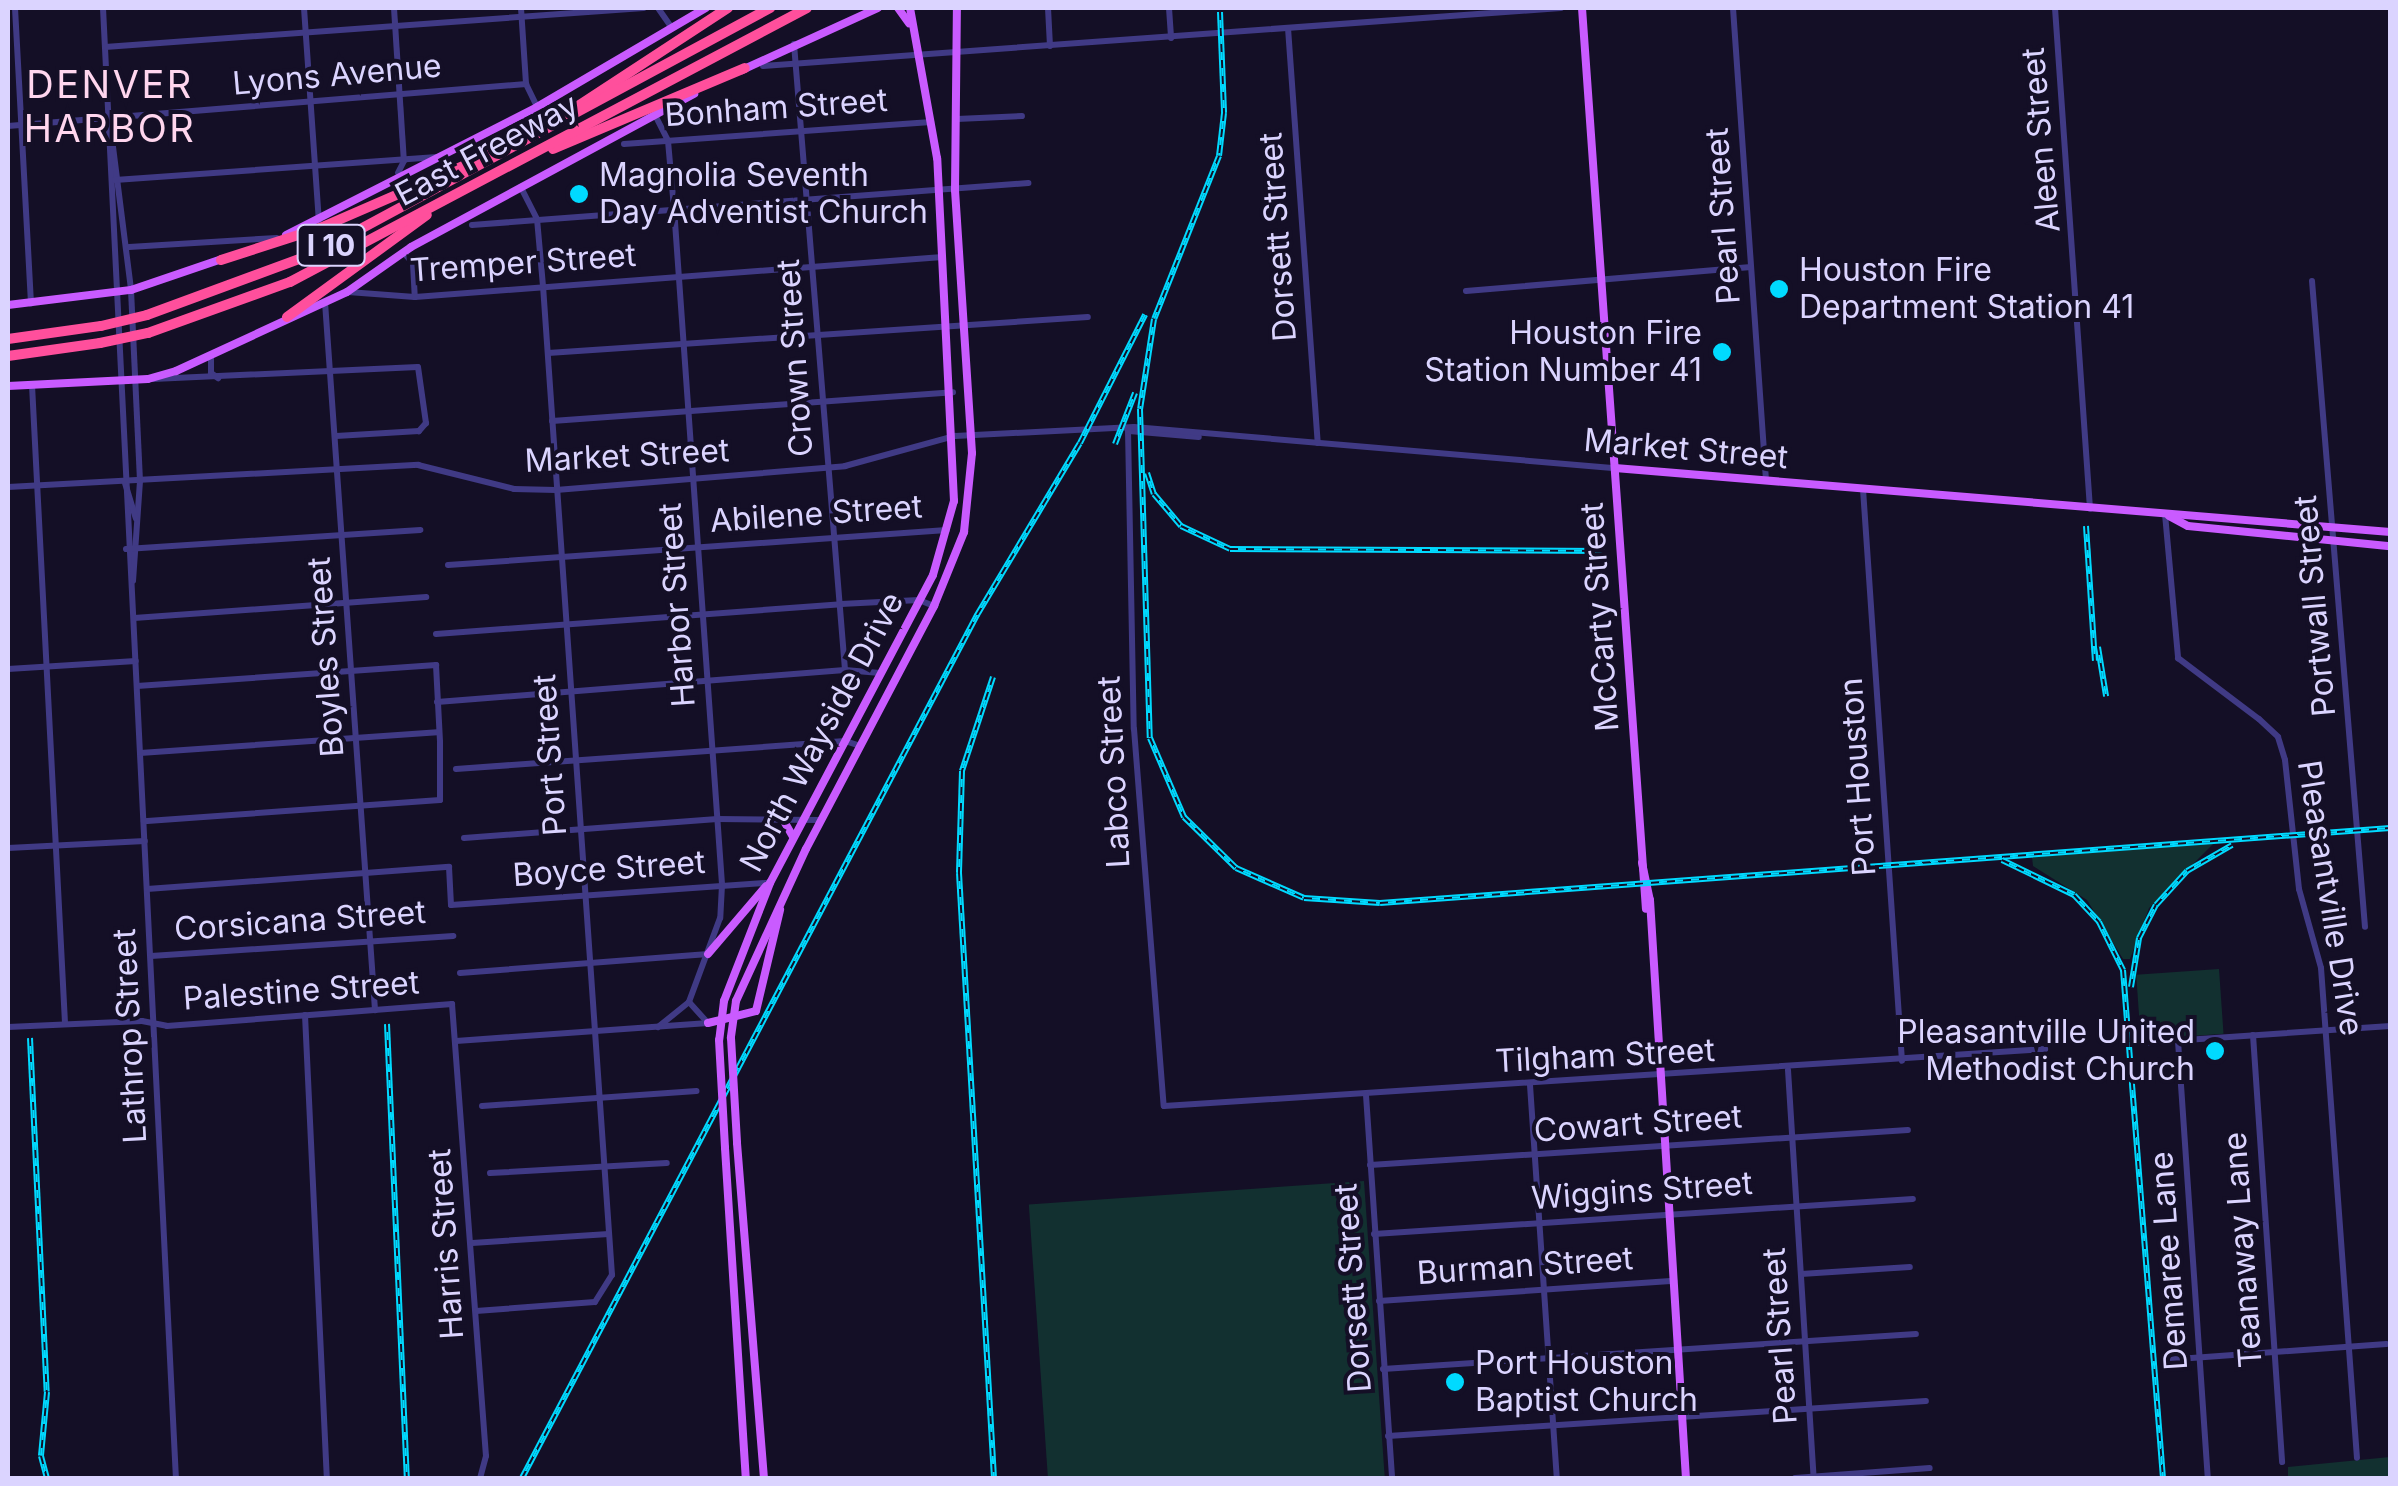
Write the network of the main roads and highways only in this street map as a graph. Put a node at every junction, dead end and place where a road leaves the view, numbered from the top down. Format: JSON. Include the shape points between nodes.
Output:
{"nodes":[{"id":1,"x":706,"y":8,"type":"edge"},
{"id":2,"x":728,"y":8,"type":"edge"},
{"id":3,"x":770,"y":8,"type":"edge"},
{"id":4,"x":808,"y":8,"type":"edge"},
{"id":5,"x":878,"y":8,"type":"edge"},
{"id":6,"x":898,"y":8,"type":"edge"},
{"id":7,"x":910,"y":8,"type":"edge"},
{"id":8,"x":1582,"y":8,"type":"edge"},
{"id":9,"x":958,"y":9,"type":"edge"},
{"id":10,"x":913,"y":38,"type":"junction"},
{"id":11,"x":745,"y":68,"type":"junction"},
{"id":12,"x":567,"y":116,"type":"junction"},
{"id":13,"x":503,"y":151,"type":"junction"},
{"id":14,"x":537,"y":152,"type":"junction"},
{"id":15,"x":434,"y":208,"type":"junction"},
{"id":16,"x":221,"y":260,"type":"junction"},
{"id":17,"x":8,"y":305,"type":"edge"},
{"id":18,"x":287,"y":318,"type":"junction"},
{"id":19,"x":8,"y":339,"type":"edge"},
{"id":20,"x":8,"y":356,"type":"edge"},
{"id":21,"x":8,"y":386,"type":"edge"},
{"id":22,"x":1615,"y":468,"type":"junction"},
{"id":23,"x":2165,"y":514,"type":"junction"},
{"id":24,"x":2390,"y":532,"type":"edge"},
{"id":25,"x":2390,"y":546,"type":"edge"},
{"id":26,"x":781,"y":816,"type":"road end"},
{"id":27,"x":793,"y":841,"type":"junction"},
{"id":28,"x":770,"y":884,"type":"junction"},
{"id":29,"x":782,"y":898,"type":"junction"},
{"id":30,"x":708,"y":954,"type":"road end"},
{"id":31,"x":708,"y":1024,"type":"road end"},
{"id":32,"x":746,"y":1478,"type":"edge"},
{"id":33,"x":764,"y":1478,"type":"edge"},
{"id":34,"x":1686,"y":1478,"type":"edge"}],
"edges":[{"from":1,"to":16,"type":"main road","via":[[442,157],[319,220]]},
{"from":2,"to":12,"type":"highway","via":[[585,96]]},
{"from":3,"to":12,"type":"highway","name":"East Freeway","number":"I 10"},
{"from":4,"to":14,"type":"highway","name":"East Freeway","number":"I 10"},
{"from":5,"to":11,"type":"main road"},
{"from":6,"to":10,"type":"main road"},
{"from":7,"to":10,"type":"main road","name":"North Wayside Drive"},
{"from":8,"to":22,"type":"main road","name":"McCarty Street"},
{"from":9,"to":29,"type":"main road","name":"North Wayside Drive","via":[[954,190],[972,434],[964,532],[934,606]]},
{"from":10,"to":27,"type":"main road","name":"North Wayside Drive","via":[[931,122],[949,326],[955,436],[948,530],[919,600]]},
{"from":11,"to":14,"type":"highway"},
{"from":11,"to":18,"type":"main road","via":[[403,252],[347,292]]},
{"from":12,"to":13,"type":"highway","name":"East Freeway","number":"I 10"},
{"from":13,"to":16,"type":"highway","via":[[472,157],[320,228]]},
{"from":13,"to":19,"type":"highway","name":"East Freeway","number":"I 10","bridge":true,"via":[[300,260],[147,315]]},
{"from":14,"to":15,"type":"highway","name":"East Freeway","number":"I 10"},
{"from":15,"to":18,"type":"highway"},
{"from":15,"to":20,"type":"highway","name":"East Freeway","number":"I 10","bridge":true,"via":[[278,288],[148,333]]},
{"from":16,"to":17,"type":"main road","via":[[131,290]]},
{"from":18,"to":21,"type":"main road","via":[[148,379]]},
{"from":22,"to":23,"type":"main road","name":"Market Street"},
{"from":22,"to":34,"type":"main road","name":"McCarty Street"},
{"from":23,"to":24,"type":"main road","name":"Market Street"},
{"from":23,"to":25,"type":"main road","name":"Market Street","via":[[2188,526]]},
{"from":26,"to":27,"type":"main road"},
{"from":27,"to":28,"type":"main road","name":"North Wayside Drive"},
{"from":28,"to":30,"type":"main road"},
{"from":28,"to":32,"type":"main road","name":"North Wayside Drive","bridge":true,"via":[[724,1000],[720,1068]]},
{"from":29,"to":31,"type":"main road","via":[[756,1011]]},
{"from":29,"to":33,"type":"main road","name":"North Wayside Drive","bridge":true,"via":[[736,1001],[731,1062]]}]}
